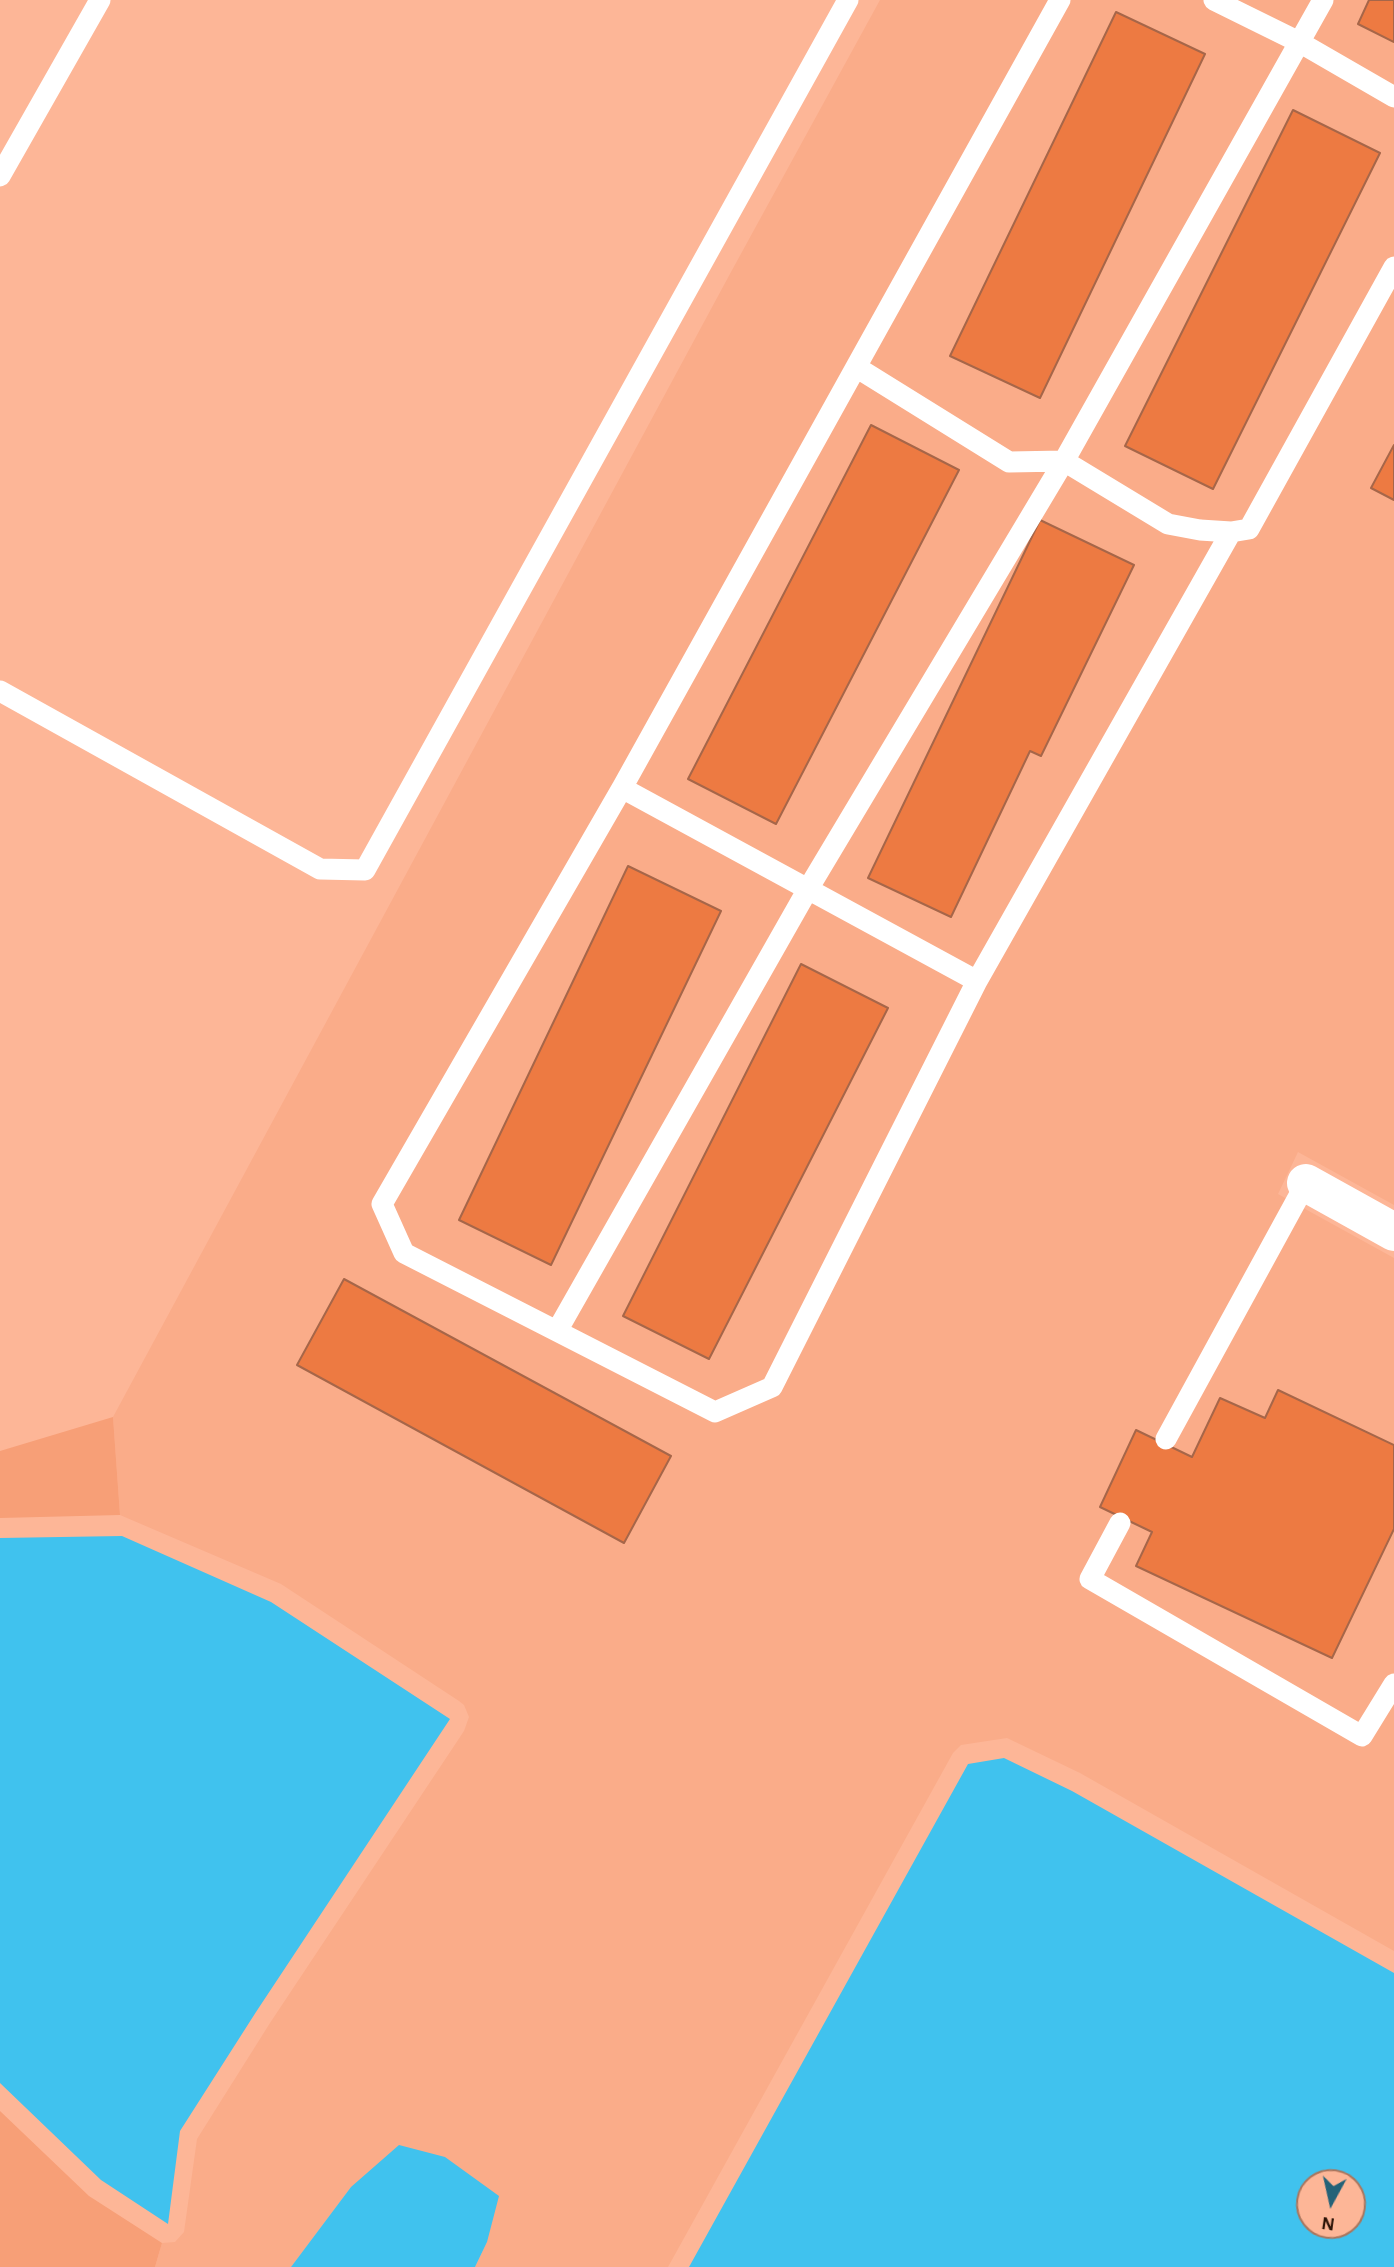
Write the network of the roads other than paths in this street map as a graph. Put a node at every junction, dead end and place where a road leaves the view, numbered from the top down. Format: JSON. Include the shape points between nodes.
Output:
{"nodes":[{"id":1,"x":100,"y":0,"type":"edge"},
{"id":2,"x":848,"y":0,"type":"edge"},
{"id":3,"x":1060,"y":0,"type":"edge"},
{"id":4,"x":1214,"y":0,"type":"edge"},
{"id":5,"x":1323,"y":0,"type":"edge"},
{"id":6,"x":1299,"y":42,"type":"junction"},
{"id":7,"x":1394,"y":96,"type":"edge"},
{"id":8,"x":0,"y":177,"type":"edge"},
{"id":9,"x":1394,"y":267,"type":"edge"},
{"id":10,"x":856,"y":367,"type":"junction"},
{"id":11,"x":1064,"y":461,"type":"junction"},
{"id":12,"x":1231,"y":532,"type":"junction"},
{"id":13,"x":0,"y":691,"type":"edge"},
{"id":14,"x":622,"y":788,"type":"junction"},
{"id":15,"x":808,"y":889,"type":"junction"},
{"id":16,"x":978,"y":981,"type":"junction"},
{"id":17,"x":1306,"y":1183,"type":"joint"},
{"id":18,"x":1394,"y":1232,"type":"edge"},
{"id":19,"x":557,"y":1331,"type":"junction"},
{"id":20,"x":1166,"y":1439,"type":"dead end"},
{"id":21,"x":1120,"y":1523,"type":"dead end"},
{"id":22,"x":1394,"y":1684,"type":"edge"}],
"edges":[{"from":1,"to":8,"type":"lane"},
{"from":2,"to":13,"type":"lane","via":[[365,870],[320,869]]},
{"from":3,"to":10,"type":"lane"},
{"from":4,"to":6,"type":"lane"},
{"from":5,"to":6,"type":"lane"},
{"from":6,"to":7,"type":"lane"},
{"from":6,"to":11,"type":"lane"},
{"from":9,"to":12,"type":"lane","via":[[1249,529]]},
{"from":10,"to":11,"type":"lane","via":[[1009,462]]},
{"from":10,"to":14,"type":"lane"},
{"from":11,"to":12,"type":"lane","via":[[1168,524]]},
{"from":11,"to":15,"type":"lane"},
{"from":12,"to":16,"type":"lane"},
{"from":14,"to":15,"type":"lane"},
{"from":14,"to":19,"type":"lane","via":[[382,1204],[404,1253]]},
{"from":15,"to":16,"type":"lane"},
{"from":15,"to":19,"type":"lane"},
{"from":16,"to":19,"type":"lane","via":[[772,1387],[715,1412]]},
{"from":17,"to":18,"type":"street"},
{"from":17,"to":20,"type":"lane"},
{"from":21,"to":22,"type":"lane","via":[[1090,1579],[1362,1736]]}]}
